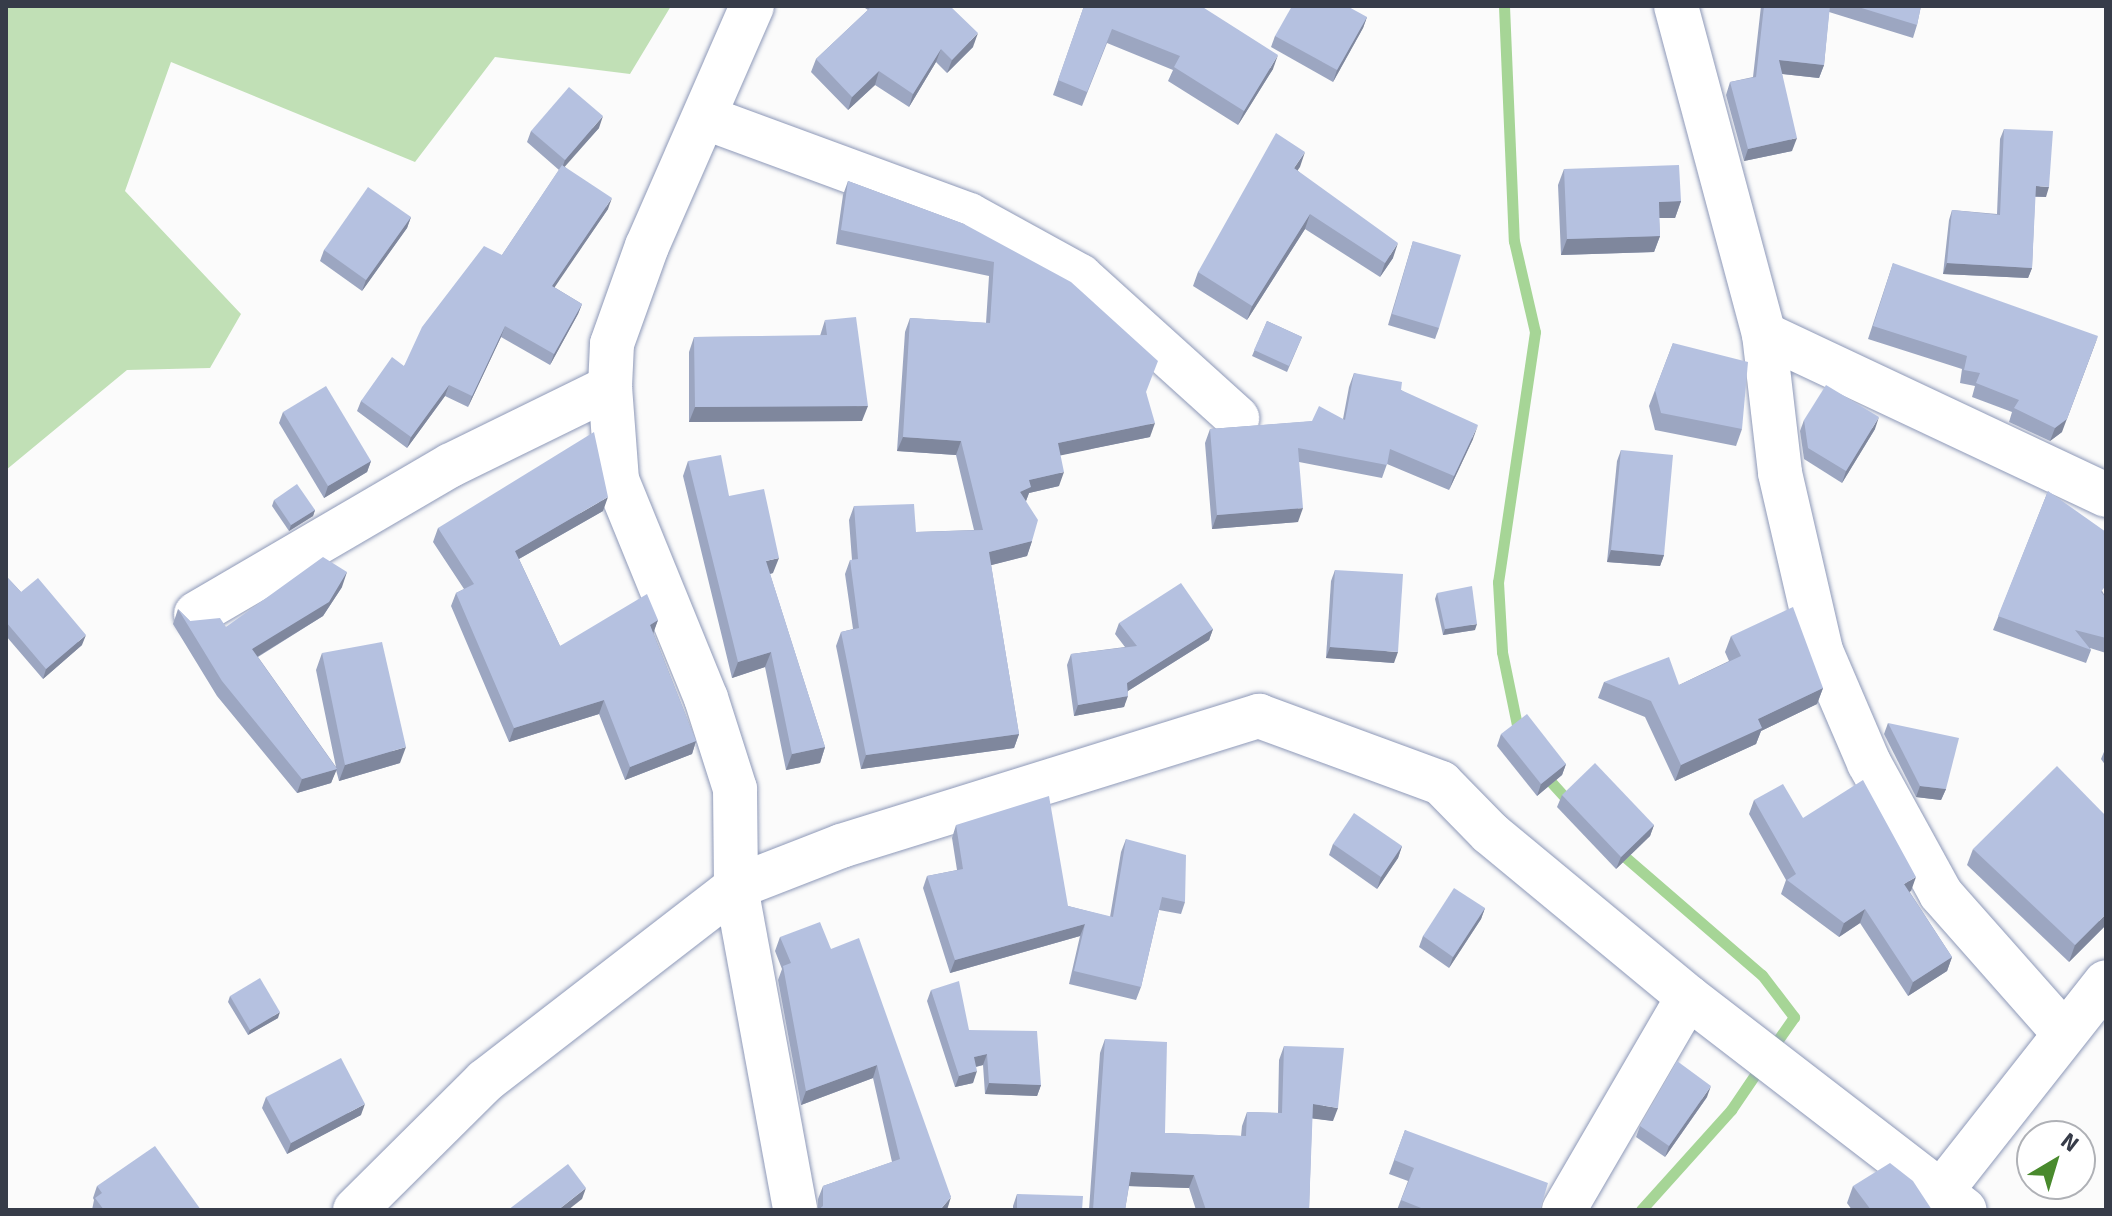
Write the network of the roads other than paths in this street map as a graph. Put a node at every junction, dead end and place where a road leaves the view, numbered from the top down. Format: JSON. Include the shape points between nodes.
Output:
{"nodes":[{"id":1,"x":752,"y":6,"type":"edge"},
{"id":2,"x":1676,"y":6,"type":"edge"},
{"id":3,"x":706,"y":118,"type":"junction"},
{"id":4,"x":1764,"y":334,"type":"junction"},
{"id":5,"x":610,"y":387,"type":"junction"},
{"id":6,"x":1237,"y":418,"type":"dead end"},
{"id":7,"x":2106,"y":495,"type":"edge"},
{"id":8,"x":196,"y":614,"type":"dead end"},
{"id":9,"x":736,"y":887,"type":"junction"},
{"id":10,"x":2106,"y":982,"type":"edge"},
{"id":11,"x":1688,"y":997,"type":"junction"},
{"id":12,"x":2063,"y":1032,"type":"junction"},
{"id":13,"x":1954,"y":1199,"type":"edge"},
{"id":14,"x":355,"y":1210,"type":"edge"},
{"id":15,"x":795,"y":1210,"type":"edge"},
{"id":16,"x":1564,"y":1210,"type":"edge"}],
"edges":[{"from":1,"to":3,"type":"street"},
{"from":2,"to":4,"type":"street"},
{"from":3,"to":5,"type":"street","via":[[612,344]]},
{"from":3,"to":6,"type":"street","via":[[969,215],[1080,276]]},
{"from":4,"to":7,"type":"street"},
{"from":4,"to":12,"type":"street","via":[[1780,473],[1821,651],[1869,763],[1941,894]]},
{"from":5,"to":8,"type":"street","via":[[451,465]]},
{"from":5,"to":9,"type":"street","via":[[617,480],[706,698],[735,789]]},
{"from":9,"to":11,"type":"street","via":[[841,846],[1259,716],[1441,783],[1490,833]]},
{"from":9,"to":14,"type":"street","via":[[485,1081]]},
{"from":9,"to":15,"type":"street"},
{"from":10,"to":12,"type":"street"},
{"from":11,"to":13,"type":"street","via":[[1815,1099]]},
{"from":11,"to":16,"type":"street"},
{"from":12,"to":13,"type":"street"}]}
